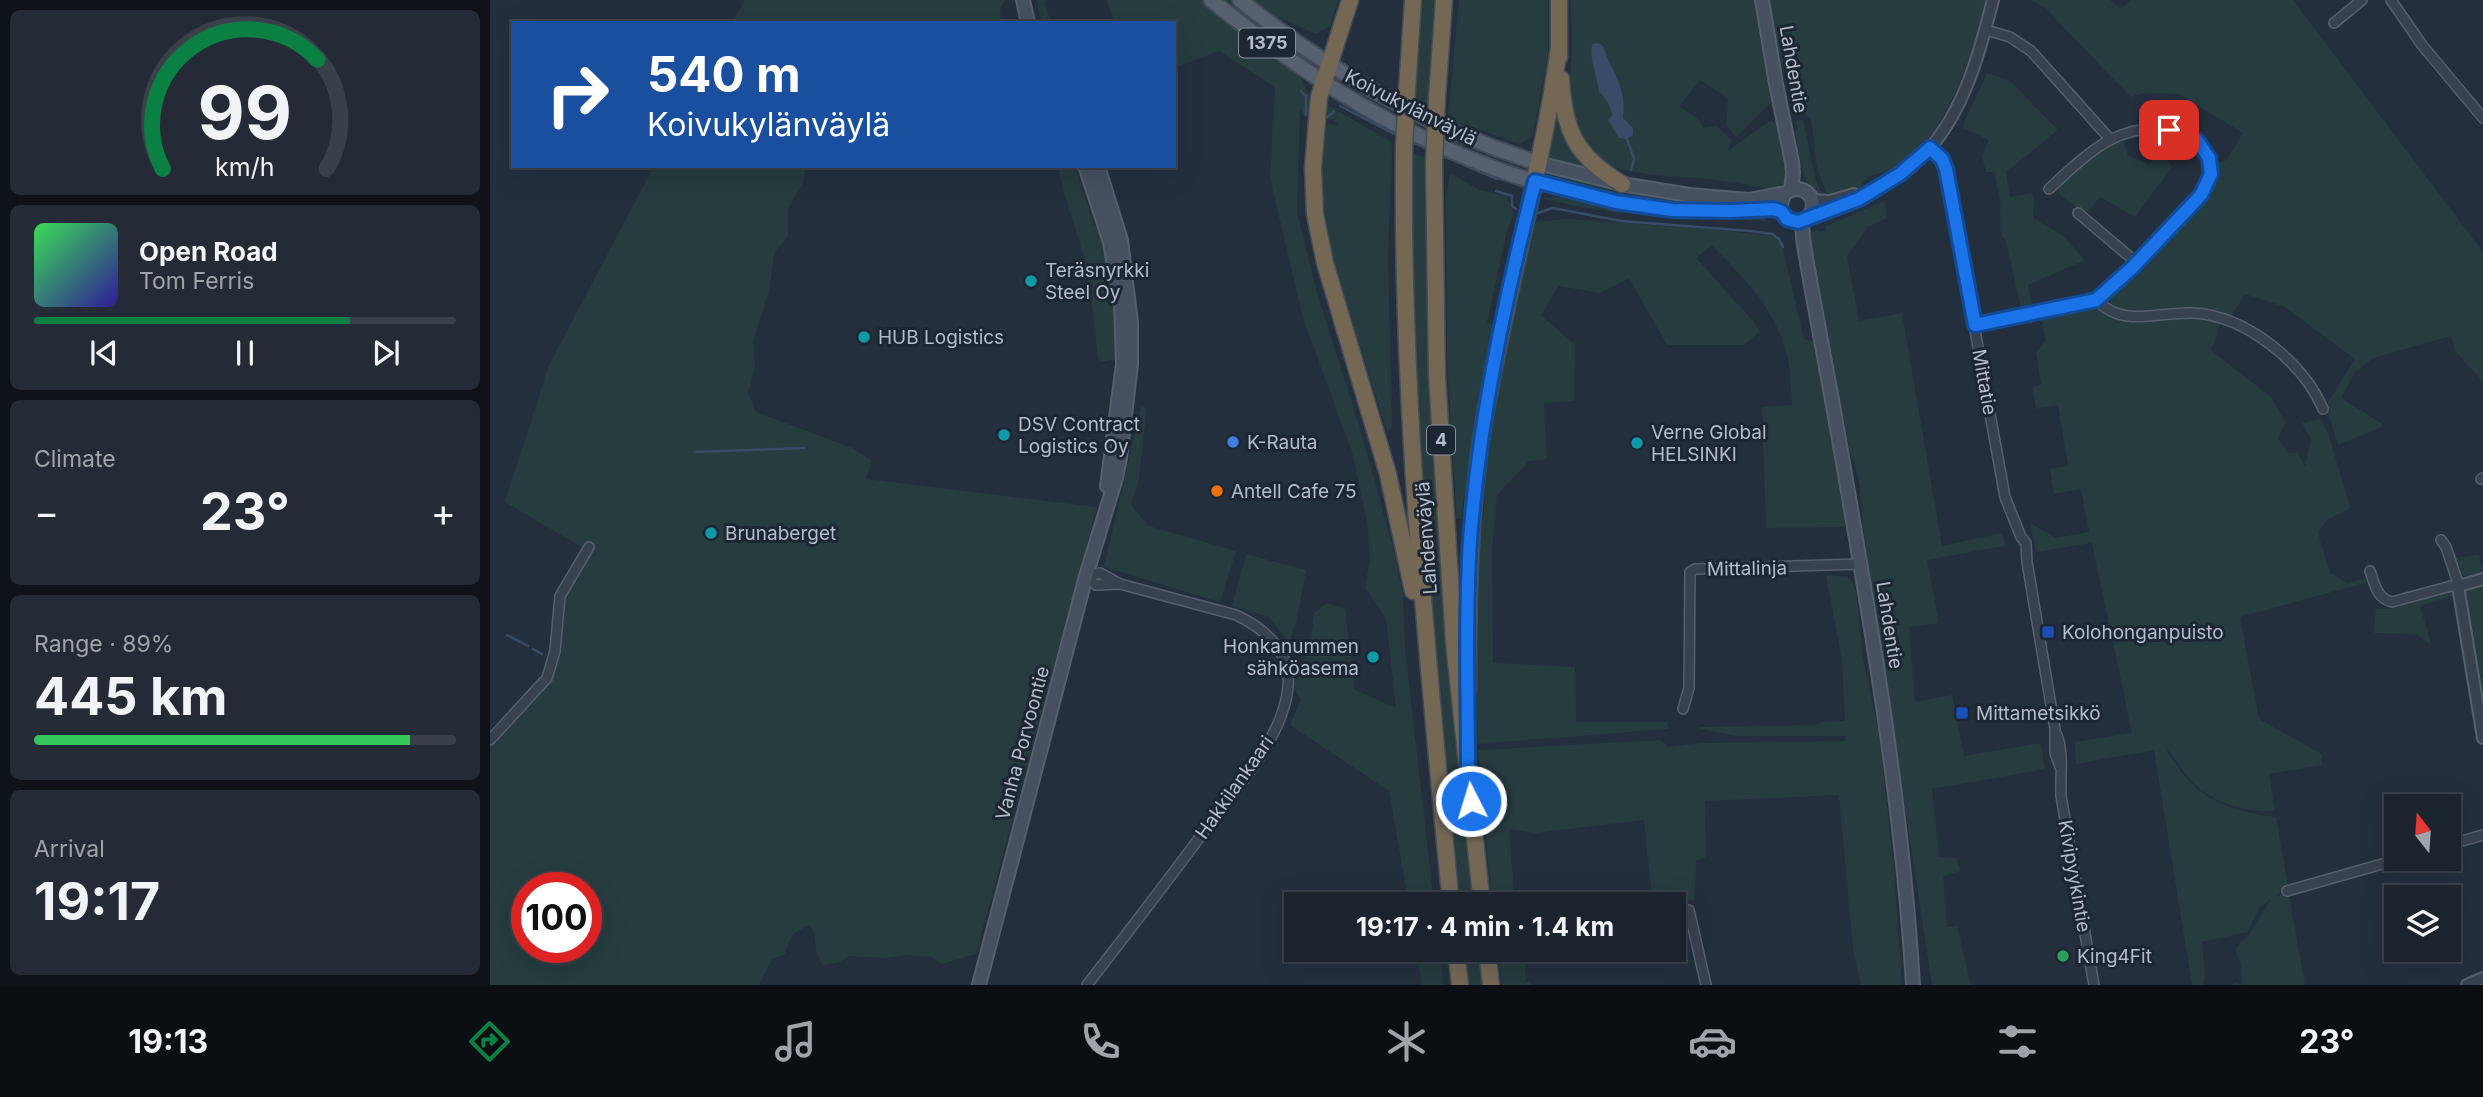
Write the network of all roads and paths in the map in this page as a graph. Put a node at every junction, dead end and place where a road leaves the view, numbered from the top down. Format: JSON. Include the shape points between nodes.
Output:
{"nodes":[{"id":1,"x":1023,"y":0,"type":"edge"},
{"id":2,"x":1211,"y":0,"type":"edge"},
{"id":3,"x":1240,"y":0,"type":"edge"},
{"id":4,"x":1350,"y":0,"type":"edge"},
{"id":5,"x":1413,"y":0,"type":"edge"},
{"id":6,"x":1444,"y":0,"type":"edge"},
{"id":7,"x":1559,"y":0,"type":"edge"},
{"id":8,"x":1762,"y":0,"type":"edge"},
{"id":9,"x":1993,"y":0,"type":"edge"},
{"id":10,"x":2362,"y":0,"type":"edge"},
{"id":11,"x":2391,"y":0,"type":"edge"},
{"id":12,"x":1028,"y":21,"type":"edge"},
{"id":13,"x":2334,"y":23,"type":"dead end"},
{"id":14,"x":1986,"y":30,"type":"junction"},
{"id":15,"x":1559,"y":48,"type":"junction"},
{"id":16,"x":1330,"y":65,"type":"junction"},
{"id":17,"x":1324,"y":84,"type":"junction"},
{"id":18,"x":2483,"y":118,"type":"edge"},
{"id":19,"x":2110,"y":139,"type":"junction"},
{"id":20,"x":1789,"y":144,"type":"junction"},
{"id":21,"x":1930,"y":148,"type":"junction"},
{"id":22,"x":1538,"y":163,"type":"junction"},
{"id":23,"x":1086,"y":168,"type":"edge"},
{"id":24,"x":1099,"y":168,"type":"edge"},
{"id":25,"x":1535,"y":181,"type":"junction"},
{"id":26,"x":1622,"y":184,"type":"junction"},
{"id":27,"x":2049,"y":189,"type":"dead end"},
{"id":28,"x":1788,"y":191,"type":"junction"},
{"id":29,"x":1871,"y":191,"type":"junction"},
{"id":30,"x":1810,"y":196,"type":"junction"},
{"id":31,"x":2078,"y":213,"type":"dead end"},
{"id":32,"x":1785,"y":215,"type":"junction"},
{"id":33,"x":1806,"y":219,"type":"junction"},
{"id":34,"x":2137,"y":263,"type":"junction"},
{"id":35,"x":1807,"y":273,"type":"junction"},
{"id":36,"x":2096,"y":300,"type":"junction"},
{"id":37,"x":1975,"y":325,"type":"junction"},
{"id":38,"x":2323,"y":409,"type":"dead end"},
{"id":39,"x":1105,"y":511,"type":"junction"},
{"id":40,"x":2441,"y":540,"type":"dead end"},
{"id":41,"x":589,"y":547,"type":"dead end"},
{"id":42,"x":1860,"y":564,"type":"junction"},
{"id":43,"x":2370,"y":571,"type":"dead end"},
{"id":44,"x":1086,"y":576,"type":"junction"},
{"id":45,"x":2483,"y":579,"type":"edge"},
{"id":46,"x":2459,"y":586,"type":"junction"},
{"id":47,"x":1426,"y":645,"type":"junction"},
{"id":48,"x":1683,"y":709,"type":"dead end"},
{"id":49,"x":2483,"y":738,"type":"edge"},
{"id":50,"x":490,"y":740,"type":"edge"},
{"id":51,"x":2059,"y":753,"type":"joint"},
{"id":52,"x":1468,"y":775,"type":"junction"},
{"id":53,"x":2483,"y":835,"type":"edge"},
{"id":54,"x":2461,"y":841,"type":"edge"},
{"id":55,"x":2384,"y":864,"type":"edge"},
{"id":56,"x":2287,"y":891,"type":"dead end"},
{"id":57,"x":1450,"y":892,"type":"edge"},
{"id":58,"x":1481,"y":892,"type":"edge"},
{"id":59,"x":1689,"y":910,"type":"dead end"},
{"id":60,"x":1457,"y":962,"type":"edge"},
{"id":61,"x":1488,"y":962,"type":"edge"},
{"id":62,"x":2483,"y":978,"type":"edge"},
{"id":63,"x":979,"y":985,"type":"edge"},
{"id":64,"x":1087,"y":985,"type":"edge"},
{"id":65,"x":1460,"y":985,"type":"edge"},
{"id":66,"x":1491,"y":985,"type":"edge"},
{"id":67,"x":1706,"y":985,"type":"edge"},
{"id":68,"x":1913,"y":985,"type":"edge"},
{"id":69,"x":2094,"y":985,"type":"edge"},
{"id":70,"x":2468,"y":985,"type":"edge"}],
"edges":[{"from":1,"to":12,"type":"main road"},
{"from":2,"to":17,"type":"main road","name":"Koivukylänväylä","number":"1375"},
{"from":3,"to":16,"type":"main road","name":"Koivukylänväylä","number":"1375"},
{"from":4,"to":16,"type":"highway"},
{"from":5,"to":47,"type":"highway","name":"Lahdenväylä","number":"4","bridge":true,"via":[[1404,148],[1404,287]]},
{"from":6,"to":52,"type":"highway","name":"Lahdenväylä","number":"4","bridge":true,"via":[[1434,163],[1437,376],[1454,642]]},
{"from":7,"to":15,"type":"highway"},
{"from":8,"to":20,"type":"main road","name":"Lahdentie"},
{"from":9,"to":14,"type":"street"},
{"from":10,"to":13,"type":"street"},
{"from":11,"to":18,"type":"street"},
{"from":14,"to":19,"type":"street","via":[[2010,37],[2031,51]]},
{"from":14,"to":21,"type":"street","via":[[1948,123]]},
{"from":15,"to":22,"type":"highway"},
{"from":15,"to":26,"type":"highway","via":[[1563,110],[1571,136],[1594,166]]},
{"from":16,"to":17,"type":"highway"},
{"from":16,"to":22,"type":"main road","name":"Koivukylänväylä","number":"1375","via":[[1421,118]]},
{"from":17,"to":25,"type":"main road","name":"Koivukylänväylä","number":"1375","via":[[1420,137]]},
{"from":17,"to":47,"type":"highway","via":[[1314,141],[1316,223],[1388,474]]},
{"from":19,"to":27,"type":"street"},
{"from":19,"to":34,"type":"street","via":[[2139,131],[2169,130],[2196,139],[2209,158],[2211,174],[2201,195]]},
{"from":20,"to":28,"type":"main road","name":"Lahdentie","via":[[1793,173]]},
{"from":20,"to":30,"type":"main road","name":"Lahdentie"},
{"from":21,"to":29,"type":"street"},
{"from":21,"to":37,"type":"street","name":"Mittatie","via":[[1946,169]]},
{"from":22,"to":25,"type":"highway"},
{"from":22,"to":26,"type":"main road","name":"Koivukylänväylä","number":"1375"},
{"from":23,"to":39,"type":"main road","name":"Vanha Porvoontie","via":[[1110,242],[1122,317],[1123,364]]},
{"from":24,"to":39,"type":"main road","name":"Vanha Porvoontie","via":[[1121,240],[1131,323],[1120,458]]},
{"from":25,"to":32,"type":"main road","name":"Koivukylänväylä","number":"1375","via":[[1616,202],[1672,210],[1767,208]]},
{"from":25,"to":52,"type":"highway","via":[[1495,360],[1479,459],[1470,542]]},
{"from":26,"to":28,"type":"main road","name":"Koivukylänväylä","number":"1375","via":[[1749,200]]},
{"from":28,"to":30,"type":"main road","via":[[1796,188]]},
{"from":28,"to":32,"type":"main road","via":[[1780,203]]},
{"from":29,"to":30,"type":"street","via":[[1830,201]]},
{"from":29,"to":33,"type":"street"},
{"from":30,"to":33,"type":"main road","via":[[1813,211]]},
{"from":31,"to":34,"type":"street"},
{"from":32,"to":33,"type":"main road"},
{"from":32,"to":35,"type":"main road","name":"Lahdentie"},
{"from":33,"to":35,"type":"main road","name":"Lahdentie","via":[[1801,234]]},
{"from":34,"to":36,"type":"street"},
{"from":35,"to":42,"type":"main road","name":"Lahdentie"},
{"from":36,"to":37,"type":"street"},
{"from":36,"to":38,"type":"street","via":[[2129,317],[2194,313],[2234,324],[2286,357],[2307,380]]},
{"from":37,"to":51,"type":"street","name":"Mittatie","via":[[2005,497],[2027,548]]},
{"from":39,"to":44,"type":"main road","name":"Vanha Porvoontie"},
{"from":40,"to":46,"type":"street"},
{"from":41,"to":50,"type":"street","via":[[560,596],[555,651],[547,678]]},
{"from":42,"to":48,"type":"street","name":"Mittalinja","via":[[1690,572],[1689,688]]},
{"from":42,"to":68,"type":"main road","name":"Lahdentie","via":[[1896,801]]},
{"from":43,"to":46,"type":"street","via":[[2379,594],[2392,602]]},
{"from":44,"to":63,"type":"main road","name":"Vanha Porvoontie"},
{"from":44,"to":64,"type":"street","name":"Hakkilankaari","via":[[1100,573],[1120,584],[1253,623],[1273,640],[1289,684],[1283,712],[1255,764]]},
{"from":45,"to":46,"type":"street"},
{"from":46,"to":49,"type":"street"},
{"from":47,"to":57,"type":"highway","name":"Lahdenväylä","number":"4"},
{"from":51,"to":69,"type":"street","name":"Kivipyykintie","via":[[2064,820]]},
{"from":52,"to":58,"type":"highway","name":"Lahdenväylä","number":"4"},
{"from":53,"to":54,"type":"street"},
{"from":55,"to":56,"type":"street"},
{"from":59,"to":67,"type":"street"},
{"from":60,"to":65,"type":"highway"},
{"from":61,"to":66,"type":"highway"},
{"from":62,"to":70,"type":"street"}]}
